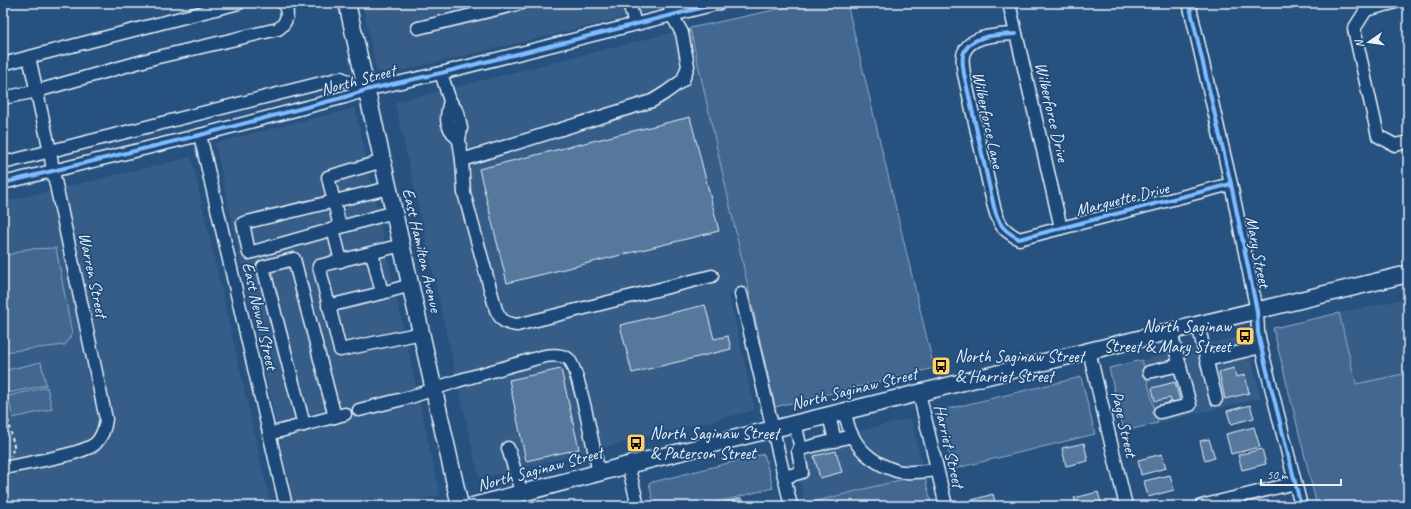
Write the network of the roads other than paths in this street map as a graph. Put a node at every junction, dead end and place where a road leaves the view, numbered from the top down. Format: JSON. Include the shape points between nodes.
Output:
{"nodes":[{"id":1,"x":239,"y":3,"type":"edge"},
{"id":2,"x":283,"y":3,"type":"edge"},
{"id":3,"x":346,"y":3,"type":"edge"},
{"id":4,"x":522,"y":3,"type":"edge"},
{"id":5,"x":629,"y":3,"type":"edge"},
{"id":6,"x":720,"y":3,"type":"edge"},
{"id":7,"x":1009,"y":3,"type":"edge"},
{"id":8,"x":1189,"y":3,"type":"edge"},
{"id":9,"x":1393,"y":3,"type":"edge"},
{"id":10,"x":670,"y":9,"type":"edge"},
{"id":11,"x":635,"y":24,"type":"junction"},
{"id":12,"x":418,"y":28,"type":"dead end"},
{"id":13,"x":1016,"y":34,"type":"junction"},
{"id":14,"x":29,"y":57,"type":"junction"},
{"id":15,"x":3,"y":64,"type":"edge"},
{"id":16,"x":441,"y":73,"type":"junction"},
{"id":17,"x":366,"y":90,"type":"junction"},
{"id":18,"x":37,"y":91,"type":"junction"},
{"id":19,"x":3,"y":98,"type":"edge"},
{"id":20,"x":200,"y":135,"type":"junction"},
{"id":21,"x":1408,"y":142,"type":"edge"},
{"id":22,"x":50,"y":151,"type":"junction"},
{"id":23,"x":462,"y":160,"type":"junction"},
{"id":24,"x":383,"y":161,"type":"junction"},
{"id":25,"x":3,"y":163,"type":"edge"},
{"id":26,"x":53,"y":171,"type":"junction"},
{"id":27,"x":3,"y":183,"type":"edge"},
{"id":28,"x":1231,"y":184,"type":"junction"},
{"id":29,"x":389,"y":188,"type":"junction"},
{"id":30,"x":335,"y":201,"type":"junction"},
{"id":31,"x":394,"y":212,"type":"junction"},
{"id":32,"x":336,"y":228,"type":"junction"},
{"id":33,"x":1061,"y":228,"type":"junction"},
{"id":34,"x":1020,"y":239,"type":"joint"},
{"id":35,"x":402,"y":245,"type":"junction"},
{"id":36,"x":372,"y":253,"type":"junction"},
{"id":37,"x":341,"y":261,"type":"junction"},
{"id":38,"x":1408,"y":274,"type":"edge"},
{"id":39,"x":712,"y":276,"type":"dead end"},
{"id":40,"x":411,"y":285,"type":"junction"},
{"id":41,"x":382,"y":293,"type":"junction"},
{"id":42,"x":741,"y":294,"type":"dead end"},
{"id":43,"x":328,"y":306,"type":"junction"},
{"id":44,"x":1257,"y":311,"type":"junction"},
{"id":45,"x":1198,"y":325,"type":"junction"},
{"id":46,"x":1171,"y":332,"type":"junction"},
{"id":47,"x":422,"y":333,"type":"junction"},
{"id":48,"x":1261,"y":347,"type":"junction"},
{"id":49,"x":1089,"y":351,"type":"junction"},
{"id":50,"x":1207,"y":360,"type":"junction"},
{"id":51,"x":1180,"y":364,"type":"junction"},
{"id":52,"x":1149,"y":372,"type":"dead end"},
{"id":53,"x":434,"y":389,"type":"junction"},
{"id":54,"x":919,"y":393,"type":"junction"},
{"id":55,"x":1216,"y":399,"type":"dead end"},
{"id":56,"x":359,"y":410,"type":"dead end"},
{"id":57,"x":844,"y":411,"type":"junction"},
{"id":58,"x":1160,"y":412,"type":"dead end"},
{"id":59,"x":829,"y":415,"type":"junction"},
{"id":60,"x":795,"y":423,"type":"junction"},
{"id":61,"x":304,"y":425,"type":"junction"},
{"id":62,"x":773,"y":429,"type":"junction"},
{"id":63,"x":269,"y":434,"type":"junction"},
{"id":64,"x":852,"y":436,"type":"junction"},
{"id":65,"x":835,"y":441,"type":"junction"},
{"id":66,"x":508,"y":448,"type":"dead end"},
{"id":67,"x":801,"y":449,"type":"junction"},
{"id":68,"x":7,"y":464,"type":"edge"},
{"id":69,"x":628,"y":465,"type":"junction"},
{"id":70,"x":937,"y":470,"type":"junction"},
{"id":71,"x":599,"y":473,"type":"junction"},
{"id":72,"x":785,"y":477,"type":"junction"},
{"id":73,"x":1295,"y":482,"type":"junction"},
{"id":74,"x":522,"y":494,"type":"junction"},
{"id":75,"x":635,"y":504,"type":"edge"},
{"id":76,"x":286,"y":506,"type":"edge"},
{"id":77,"x":460,"y":506,"type":"edge"},
{"id":78,"x":473,"y":506,"type":"edge"},
{"id":79,"x":791,"y":506,"type":"edge"},
{"id":80,"x":946,"y":506,"type":"edge"},
{"id":81,"x":1126,"y":506,"type":"edge"},
{"id":82,"x":1201,"y":506,"type":"edge"},
{"id":83,"x":1301,"y":506,"type":"edge"}],
"edges":[{"from":1,"to":14,"type":"street"},
{"from":2,"to":18,"type":"street","via":[[287,15],[284,25],[278,29],[154,58]]},
{"from":3,"to":17,"type":"main road","name":"East Hamilton Avenue"},
{"from":4,"to":12,"type":"street"},
{"from":5,"to":11,"type":"street"},
{"from":6,"to":10,"type":"street","name":"North Street"},
{"from":7,"to":13,"type":"street","name":"Wilberforce Drive"},
{"from":8,"to":28,"type":"street","name":"Mary Street"},
{"from":9,"to":21,"type":"street","via":[[1366,10],[1354,29],[1378,136],[1395,145]]},
{"from":10,"to":11,"type":"street","name":"North Street"},
{"from":10,"to":23,"type":"street","via":[[682,33],[688,66],[683,80],[652,100]]},
{"from":11,"to":16,"type":"street","name":"North Street"},
{"from":13,"to":33,"type":"street","name":"Wilberforce Drive"},
{"from":13,"to":34,"type":"street","name":"Wilberforce Lane","via":[[981,39],[969,45],[963,59],[964,74],[999,224]]},
{"from":14,"to":15,"type":"street"},
{"from":14,"to":18,"type":"street","name":"Warren Street"},
{"from":16,"to":17,"type":"street","name":"North Street"},
{"from":16,"to":23,"type":"street","via":[[450,101],[458,113],[461,128],[458,140]]},
{"from":17,"to":20,"type":"street","name":"North Street"},
{"from":17,"to":22,"type":"street","name":"North Street","via":[[341,78]]},
{"from":17,"to":24,"type":"main road","name":"East Hamilton Avenue"},
{"from":18,"to":19,"type":"street"},
{"from":18,"to":22,"type":"street","name":"Warren Street"},
{"from":20,"to":26,"type":"street","name":"North Street"},
{"from":20,"to":63,"type":"street","name":"East Newall Street"},
{"from":22,"to":25,"type":"street","name":"North Street"},
{"from":22,"to":26,"type":"street","name":"Warren Street"},
{"from":23,"to":39,"type":"street","via":[[464,193],[496,310],[507,323],[517,325]]},
{"from":24,"to":29,"type":"main road","name":"East Hamilton Avenue"},
{"from":24,"to":30,"type":"street","via":[[328,177]]},
{"from":26,"to":27,"type":"street","name":"North Street"},
{"from":26,"to":68,"type":"street","name":"Warren Street","via":[[104,406],[105,428],[101,437],[87,449]]},
{"from":28,"to":33,"type":"street","name":"Marquette Drive"},
{"from":28,"to":44,"type":"street","name":"Mary Street"},
{"from":29,"to":30,"type":"street"},
{"from":29,"to":31,"type":"main road","name":"East Hamilton Avenue"},
{"from":30,"to":32,"type":"street"},
{"from":30,"to":32,"type":"street","via":[[243,223],[249,253]]},
{"from":31,"to":32,"type":"street"},
{"from":31,"to":35,"type":"main road","name":"East Hamilton Avenue"},
{"from":32,"to":37,"type":"street"},
{"from":33,"to":34,"type":"street","name":"Marquette Drive"},
{"from":35,"to":36,"type":"street"},
{"from":35,"to":40,"type":"main road","name":"East Hamilton Avenue"},
{"from":36,"to":37,"type":"street"},
{"from":36,"to":41,"type":"street"},
{"from":37,"to":43,"type":"street","via":[[319,266]]},
{"from":38,"to":44,"type":"main road","name":"North Saginaw Street"},
{"from":40,"to":41,"type":"street"},
{"from":40,"to":47,"type":"main road","name":"East Hamilton Avenue"},
{"from":41,"to":43,"type":"street"},
{"from":42,"to":62,"type":"street"},
{"from":43,"to":47,"type":"street","via":[[340,350]]},
{"from":44,"to":45,"type":"main road","name":"North Saginaw Street"},
{"from":44,"to":48,"type":"street","name":"Mary Street"},
{"from":45,"to":46,"type":"main road","name":"North Saginaw Street"},
{"from":45,"to":50,"type":"street"},
{"from":46,"to":49,"type":"main road","name":"North Saginaw Street"},
{"from":46,"to":51,"type":"street"},
{"from":47,"to":53,"type":"main road","name":"East Hamilton Avenue"},
{"from":48,"to":50,"type":"street"},
{"from":48,"to":73,"type":"street","name":"Mary Street"},
{"from":49,"to":54,"type":"main road","name":"North Saginaw Street"},
{"from":49,"to":81,"type":"street","name":"Page Street"},
{"from":50,"to":55,"type":"street"},
{"from":51,"to":52,"type":"street"},
{"from":51,"to":58,"type":"street","via":[[1190,405]]},
{"from":53,"to":56,"type":"street"},
{"from":53,"to":71,"type":"street","via":[[546,356],[568,358],[574,369],[586,411]]},
{"from":53,"to":77,"type":"main road","name":"East Hamilton Avenue"},
{"from":54,"to":57,"type":"main road","name":"North Saginaw Street"},
{"from":54,"to":70,"type":"street","name":"Harriet Street"},
{"from":57,"to":59,"type":"main road","name":"North Saginaw Street"},
{"from":57,"to":64,"type":"street"},
{"from":59,"to":60,"type":"main road","name":"North Saginaw Street"},
{"from":59,"to":65,"type":"street"},
{"from":60,"to":62,"type":"main road","name":"North Saginaw Street"},
{"from":60,"to":67,"type":"street"},
{"from":61,"to":61,"type":"street","via":[[340,415],[294,259],[263,266]]},
{"from":61,"to":63,"type":"street"},
{"from":62,"to":69,"type":"main road","name":"North Saginaw Street"},
{"from":62,"to":72,"type":"street"},
{"from":63,"to":76,"type":"street","name":"East Newall Street"},
{"from":64,"to":65,"type":"street"},
{"from":64,"to":70,"type":"street","via":[[869,457],[898,471]]},
{"from":65,"to":67,"type":"street"},
{"from":66,"to":74,"type":"street"},
{"from":67,"to":72,"type":"street","via":[[798,451],[802,472]]},
{"from":69,"to":71,"type":"main road","name":"North Saginaw Street"},
{"from":69,"to":75,"type":"street"},
{"from":70,"to":80,"type":"street","name":"Harriet Street"},
{"from":71,"to":74,"type":"main road","name":"North Saginaw Street"},
{"from":72,"to":79,"type":"street"},
{"from":73,"to":82,"type":"street"},
{"from":73,"to":83,"type":"street","name":"Mary Street"},
{"from":74,"to":78,"type":"main road","name":"North Saginaw Street"}]}
